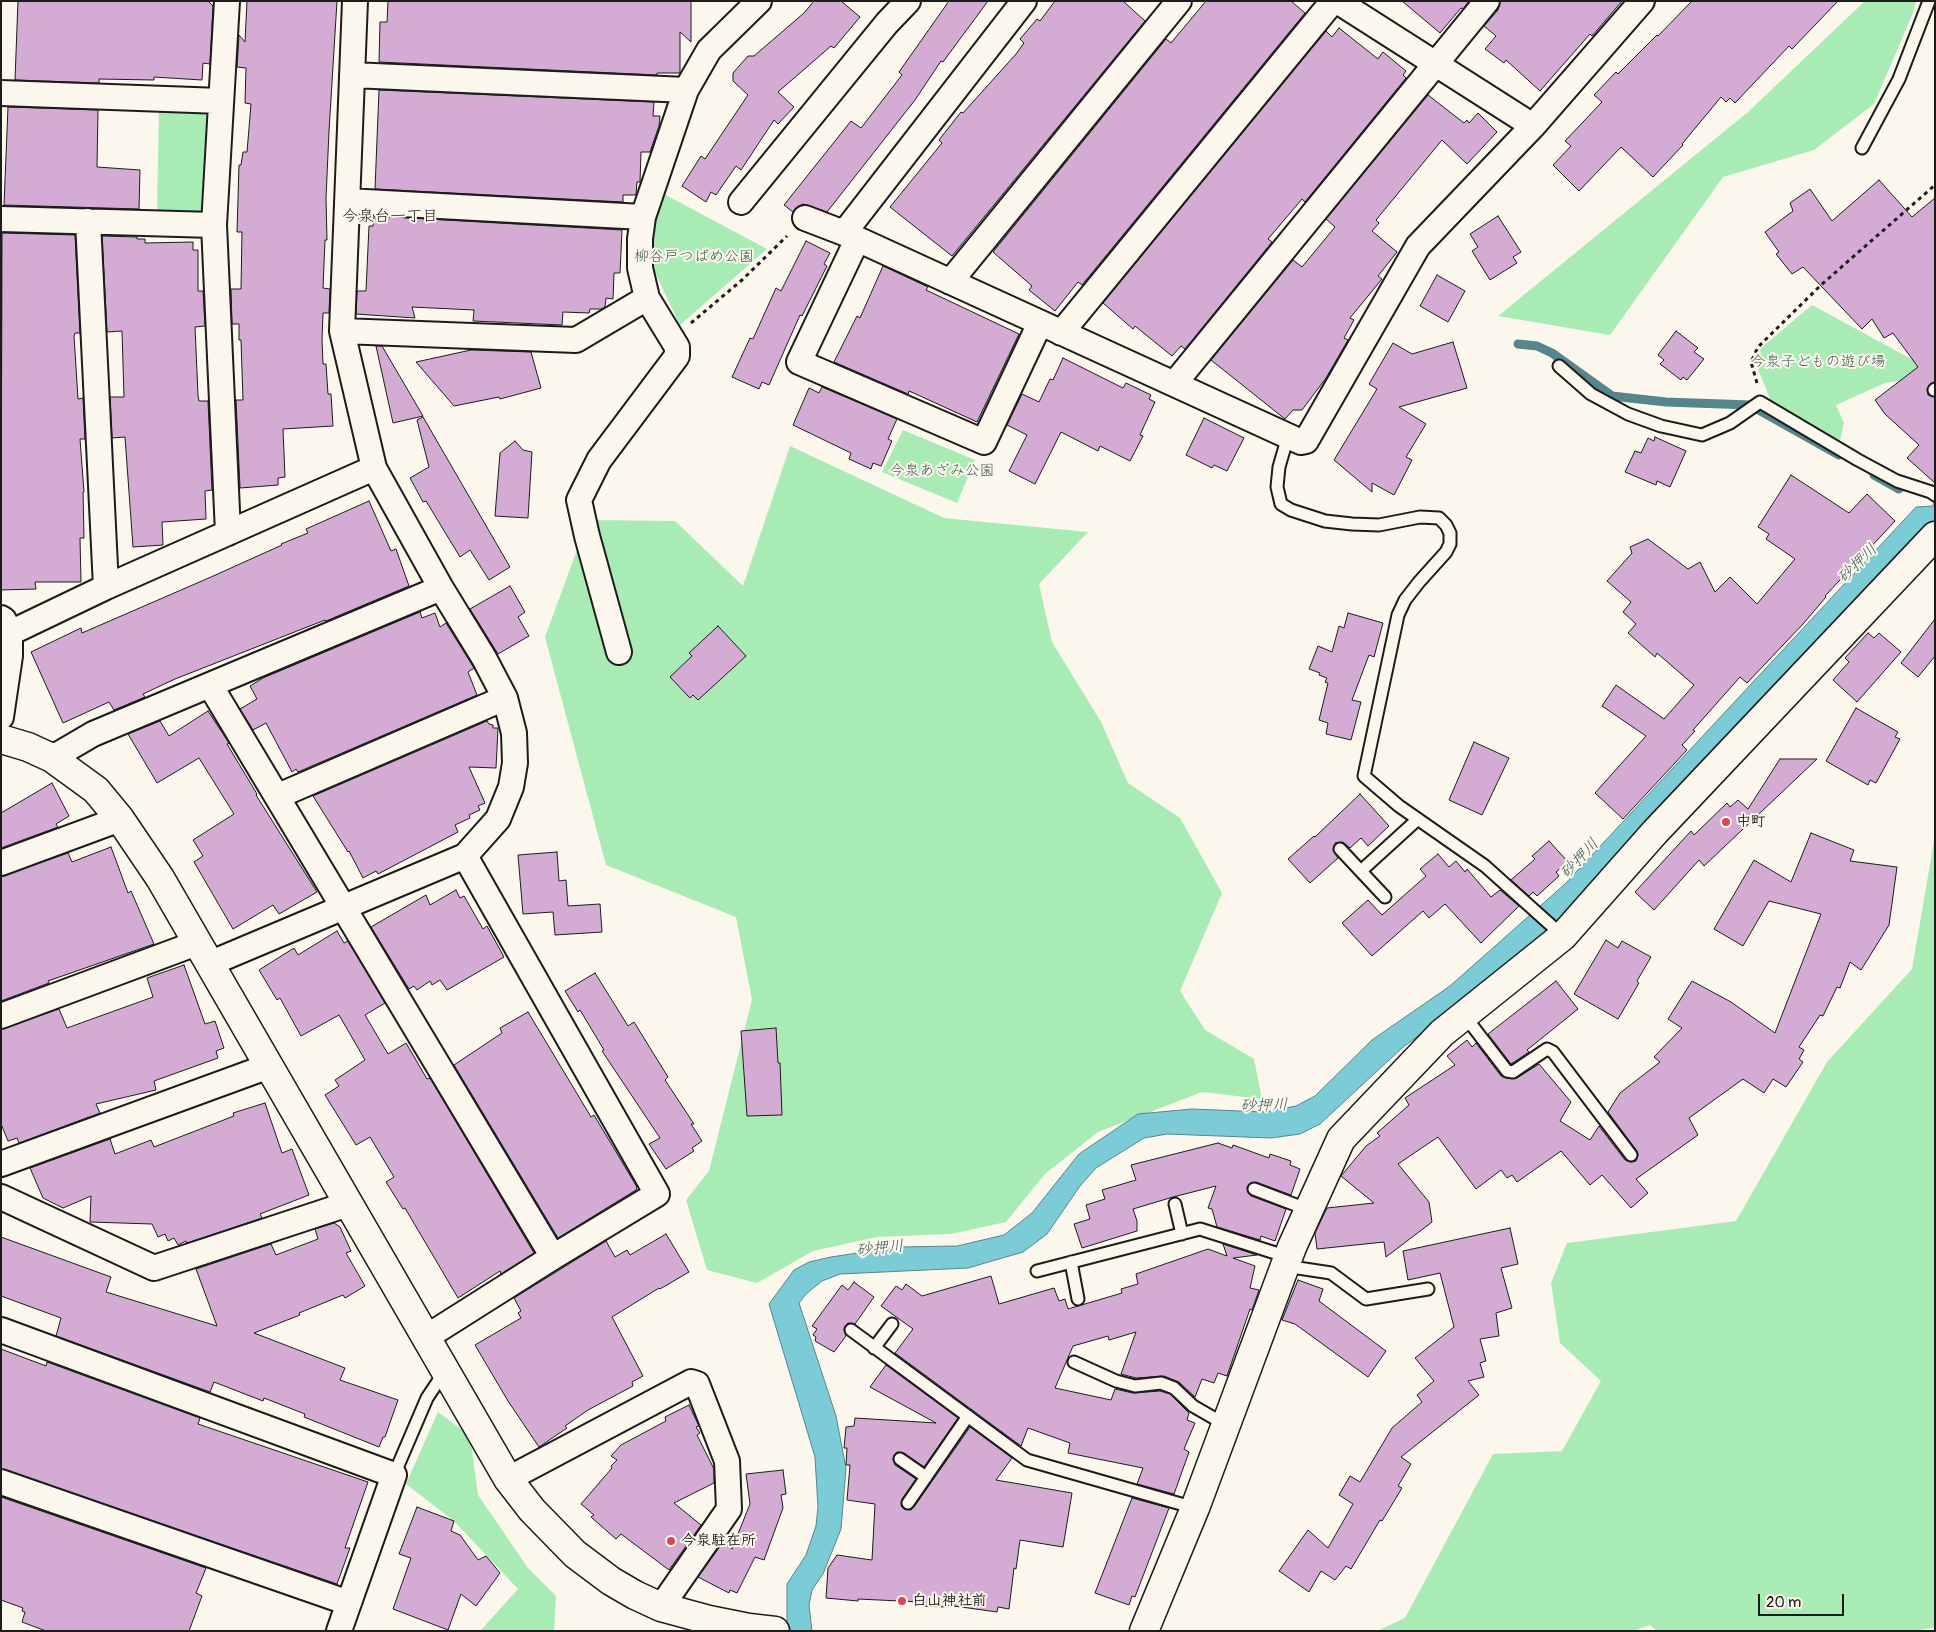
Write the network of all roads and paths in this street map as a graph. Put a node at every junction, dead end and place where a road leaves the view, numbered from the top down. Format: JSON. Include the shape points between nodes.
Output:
{"nodes":[{"id":1,"x":227,"y":1,"type":"edge"},
{"id":2,"x":355,"y":1,"type":"edge"},
{"id":3,"x":760,"y":1,"type":"edge"},
{"id":4,"x":908,"y":1,"type":"edge"},
{"id":5,"x":1024,"y":1,"type":"edge"},
{"id":6,"x":1179,"y":1,"type":"edge"},
{"id":7,"x":1333,"y":1,"type":"edge"},
{"id":8,"x":1337,"y":1,"type":"edge"},
{"id":9,"x":1487,"y":1,"type":"edge"},
{"id":10,"x":1642,"y":1,"type":"edge"},
{"id":11,"x":1929,"y":1,"type":"edge"},
{"id":12,"x":1436,"y":64,"type":"junction"},
{"id":13,"x":352,"y":74,"type":"junction"},
{"id":14,"x":686,"y":90,"type":"junction"},
{"id":15,"x":1,"y":93,"type":"edge"},
{"id":16,"x":221,"y":102,"type":"junction"},
{"id":17,"x":1533,"y":126,"type":"junction"},
{"id":18,"x":1862,"y":148,"type":"dead end"},
{"id":19,"x":1935,"y":184,"type":"edge"},
{"id":20,"x":347,"y":201,"type":"junction"},
{"id":21,"x":741,"y":202,"type":"dead end"},
{"id":22,"x":643,"y":217,"type":"junction"},
{"id":23,"x":805,"y":218,"type":"joint"},
{"id":24,"x":1,"y":219,"type":"edge"},
{"id":25,"x":88,"y":221,"type":"junction"},
{"id":26,"x":214,"y":225,"type":"junction"},
{"id":27,"x":851,"y":236,"type":"junction"},
{"id":28,"x":950,"y":282,"type":"junction"},
{"id":29,"x":647,"y":298,"type":"junction"},
{"id":30,"x":1040,"y":323,"type":"junction"},
{"id":31,"x":342,"y":331,"type":"junction"},
{"id":32,"x":1061,"y":333,"type":"junction"},
{"id":33,"x":672,"y":339,"type":"junction"},
{"id":34,"x":1559,"y":366,"type":"dead end"},
{"id":35,"x":1174,"y":384,"type":"junction"},
{"id":36,"x":1760,"y":402,"type":"junction"},
{"id":37,"x":1288,"y":436,"type":"junction"},
{"id":38,"x":374,"y":468,"type":"junction"},
{"id":39,"x":1935,"y":495,"type":"edge"},
{"id":40,"x":228,"y":533,"type":"junction"},
{"id":41,"x":1935,"y":536,"type":"edge"},
{"id":42,"x":106,"y":587,"type":"junction"},
{"id":43,"x":441,"y":588,"type":"junction"},
{"id":44,"x":6,"y":625,"type":"edge"},
{"id":45,"x":619,"y":652,"type":"dead end"},
{"id":46,"x":210,"y":685,"type":"junction"},
{"id":47,"x":505,"y":698,"type":"junction"},
{"id":48,"x":1,"y":717,"type":"edge"},
{"id":49,"x":1,"y":739,"type":"edge"},
{"id":50,"x":52,"y":758,"type":"junction"},
{"id":51,"x":278,"y":796,"type":"junction"},
{"id":52,"x":120,"y":818,"type":"junction"},
{"id":53,"x":1418,"y":819,"type":"junction"},
{"id":54,"x":1340,"y":849,"type":"dead end"},
{"id":55,"x":465,"y":856,"type":"junction"},
{"id":56,"x":1,"y":863,"type":"edge"},
{"id":57,"x":1362,"y":870,"type":"junction"},
{"id":58,"x":1385,"y":897,"type":"dead end"},
{"id":59,"x":342,"y":907,"type":"junction"},
{"id":60,"x":1563,"y":936,"type":"junction"},
{"id":61,"x":203,"y":954,"type":"junction"},
{"id":62,"x":1464,"y":1015,"type":"junction"},
{"id":63,"x":1,"y":1016,"type":"edge"},
{"id":64,"x":269,"y":1066,"type":"junction"},
{"id":65,"x":1631,"y":1155,"type":"dead end"},
{"id":66,"x":1,"y":1164,"type":"edge"},
{"id":67,"x":1254,"y":1189,"type":"dead end"},
{"id":68,"x":1,"y":1197,"type":"edge"},
{"id":69,"x":348,"y":1204,"type":"junction"},
{"id":70,"x":1174,"y":1204,"type":"dead end"},
{"id":71,"x":1309,"y":1210,"type":"junction"},
{"id":72,"x":1182,"y":1234,"type":"junction"},
{"id":73,"x":553,"y":1257,"type":"junction"},
{"id":74,"x":1071,"y":1262,"type":"junction"},
{"id":75,"x":1286,"y":1262,"type":"junction"},
{"id":76,"x":1037,"y":1271,"type":"dead end"},
{"id":77,"x":1428,"y":1289,"type":"dead end"},
{"id":78,"x":1078,"y":1299,"type":"dead end"},
{"id":79,"x":892,"y":1324,"type":"dead end"},
{"id":80,"x":1,"y":1330,"type":"edge"},
{"id":81,"x":851,"y":1330,"type":"dead end"},
{"id":82,"x":425,"y":1338,"type":"junction"},
{"id":83,"x":874,"y":1348,"type":"junction"},
{"id":84,"x":1074,"y":1362,"type":"dead end"},
{"id":85,"x":445,"y":1370,"type":"junction"},
{"id":86,"x":968,"y":1416,"type":"junction"},
{"id":87,"x":1226,"y":1425,"type":"junction"},
{"id":88,"x":900,"y":1459,"type":"dead end"},
{"id":89,"x":394,"y":1475,"type":"junction"},
{"id":90,"x":926,"y":1477,"type":"junction"},
{"id":91,"x":508,"y":1478,"type":"junction"},
{"id":92,"x":1,"y":1482,"type":"edge"},
{"id":93,"x":908,"y":1504,"type":"dead end"},
{"id":94,"x":1195,"y":1508,"type":"junction"},
{"id":95,"x":349,"y":1603,"type":"junction"},
{"id":96,"x":660,"y":1606,"type":"junction"},
{"id":97,"x":339,"y":1631,"type":"edge"},
{"id":98,"x":775,"y":1631,"type":"edge"},
{"id":99,"x":1144,"y":1631,"type":"edge"}],
"edges":[{"from":1,"to":16,"type":"street"},
{"from":2,"to":13,"type":"street"},
{"from":3,"to":14,"type":"street","via":[[708,50]]},
{"from":4,"to":21,"type":"street"},
{"from":5,"to":27,"type":"street"},
{"from":6,"to":28,"type":"street"},
{"from":7,"to":32,"type":"street"},
{"from":8,"to":12,"type":"street"},
{"from":9,"to":12,"type":"street"},
{"from":10,"to":17,"type":"street"},
{"from":11,"to":18,"type":"lane","via":[[1899,79]]},
{"from":12,"to":17,"type":"street"},
{"from":12,"to":35,"type":"street"},
{"from":13,"to":14,"type":"street"},
{"from":13,"to":20,"type":"street"},
{"from":14,"to":22,"type":"street"},
{"from":15,"to":16,"type":"street"},
{"from":16,"to":26,"type":"street"},
{"from":17,"to":37,"type":"street","via":[[1418,246],[1306,441]]},
{"from":19,"to":36,"type":"path","via":[[1821,285],[1758,347],[1751,362]]},
{"from":20,"to":22,"type":"street"},
{"from":20,"to":31,"type":"street"},
{"from":22,"to":29,"type":"street","via":[[640,268]]},
{"from":23,"to":27,"type":"street"},
{"from":23,"to":33,"type":"path","via":[[742,280]]},
{"from":24,"to":25,"type":"street"},
{"from":25,"to":26,"type":"street"},
{"from":25,"to":42,"type":"street"},
{"from":26,"to":40,"type":"street"},
{"from":27,"to":28,"type":"street"},
{"from":27,"to":30,"type":"street","via":[[799,362],[984,442]]},
{"from":28,"to":30,"type":"street"},
{"from":29,"to":31,"type":"street","via":[[576,340]]},
{"from":29,"to":33,"type":"street"},
{"from":30,"to":32,"type":"street"},
{"from":31,"to":38,"type":"street"},
{"from":32,"to":35,"type":"street"},
{"from":33,"to":45,"type":"street","via":[[677,347],[677,356],[600,460],[579,500]]},
{"from":34,"to":36,"type":"lane","via":[[1591,394],[1628,414],[1661,426],[1702,435],[1730,423]]},
{"from":35,"to":37,"type":"street"},
{"from":36,"to":39,"type":"lane","via":[[1874,469]]},
{"from":37,"to":53,"type":"lane","via":[[1277,487],[1281,504],[1291,510],[1325,521],[1352,524],[1379,525],[1420,517],[1439,518],[1450,533],[1446,552],[1414,588],[1398,615],[1364,776]]},
{"from":38,"to":40,"type":"street"},
{"from":38,"to":43,"type":"street"},
{"from":40,"to":42,"type":"street"},
{"from":41,"to":60,"type":"street","via":[[1655,832]]},
{"from":42,"to":44,"type":"street"},
{"from":43,"to":46,"type":"street"},
{"from":43,"to":47,"type":"street"},
{"from":44,"to":48,"type":"street","via":[[10,656]]},
{"from":46,"to":50,"type":"street","via":[[93,734]]},
{"from":46,"to":51,"type":"street"},
{"from":47,"to":51,"type":"street"},
{"from":47,"to":55,"type":"street","via":[[514,734],[515,762],[511,787],[498,819]]},
{"from":49,"to":50,"type":"street"},
{"from":50,"to":52,"type":"street","via":[[96,790]]},
{"from":51,"to":59,"type":"street"},
{"from":52,"to":56,"type":"street"},
{"from":52,"to":61,"type":"street","via":[[160,878]]},
{"from":53,"to":57,"type":"lane"},
{"from":53,"to":60,"type":"lane","via":[[1485,866]]},
{"from":54,"to":57,"type":"lane"},
{"from":55,"to":59,"type":"street"},
{"from":55,"to":73,"type":"street","via":[[657,1194]]},
{"from":57,"to":58,"type":"lane"},
{"from":59,"to":61,"type":"street"},
{"from":59,"to":73,"type":"street"},
{"from":60,"to":62,"type":"street"},
{"from":61,"to":63,"type":"street"},
{"from":61,"to":64,"type":"street"},
{"from":62,"to":65,"type":"lane","via":[[1507,1071],[1513,1072],[1546,1050],[1553,1052]]},
{"from":62,"to":71,"type":"street","via":[[1442,1033],[1341,1139]]},
{"from":64,"to":66,"type":"street"},
{"from":64,"to":69,"type":"street"},
{"from":67,"to":71,"type":"lane"},
{"from":68,"to":69,"type":"street","via":[[154,1268]]},
{"from":69,"to":82,"type":"street"},
{"from":70,"to":72,"type":"lane"},
{"from":71,"to":75,"type":"street"},
{"from":72,"to":74,"type":"lane"},
{"from":72,"to":75,"type":"lane","via":[[1200,1230]]},
{"from":73,"to":82,"type":"street"},
{"from":74,"to":76,"type":"lane"},
{"from":74,"to":78,"type":"lane"},
{"from":75,"to":77,"type":"lane","via":[[1331,1273],[1366,1300]]},
{"from":75,"to":87,"type":"street"},
{"from":79,"to":83,"type":"lane"},
{"from":80,"to":89,"type":"street"},
{"from":81,"to":83,"type":"lane"},
{"from":82,"to":85,"type":"street"},
{"from":83,"to":86,"type":"lane"},
{"from":84,"to":87,"type":"lane","via":[[1135,1386],[1161,1383],[1174,1388],[1193,1406]]},
{"from":85,"to":89,"type":"lane","via":[[427,1398]]},
{"from":85,"to":91,"type":"street"},
{"from":86,"to":90,"type":"lane"},
{"from":86,"to":94,"type":"lane","via":[[1027,1460]]},
{"from":87,"to":94,"type":"street"},
{"from":88,"to":90,"type":"lane"},
{"from":89,"to":95,"type":"street"},
{"from":90,"to":93,"type":"lane"},
{"from":91,"to":96,"type":"street","via":[[532,1510],[575,1554],[611,1581]]},
{"from":91,"to":96,"type":"street","via":[[691,1382],[697,1384],[727,1461],[728,1509]]},
{"from":92,"to":95,"type":"street"},
{"from":94,"to":99,"type":"street"},
{"from":95,"to":97,"type":"street"},
{"from":96,"to":98,"type":"street","via":[[709,1620]]}]}
